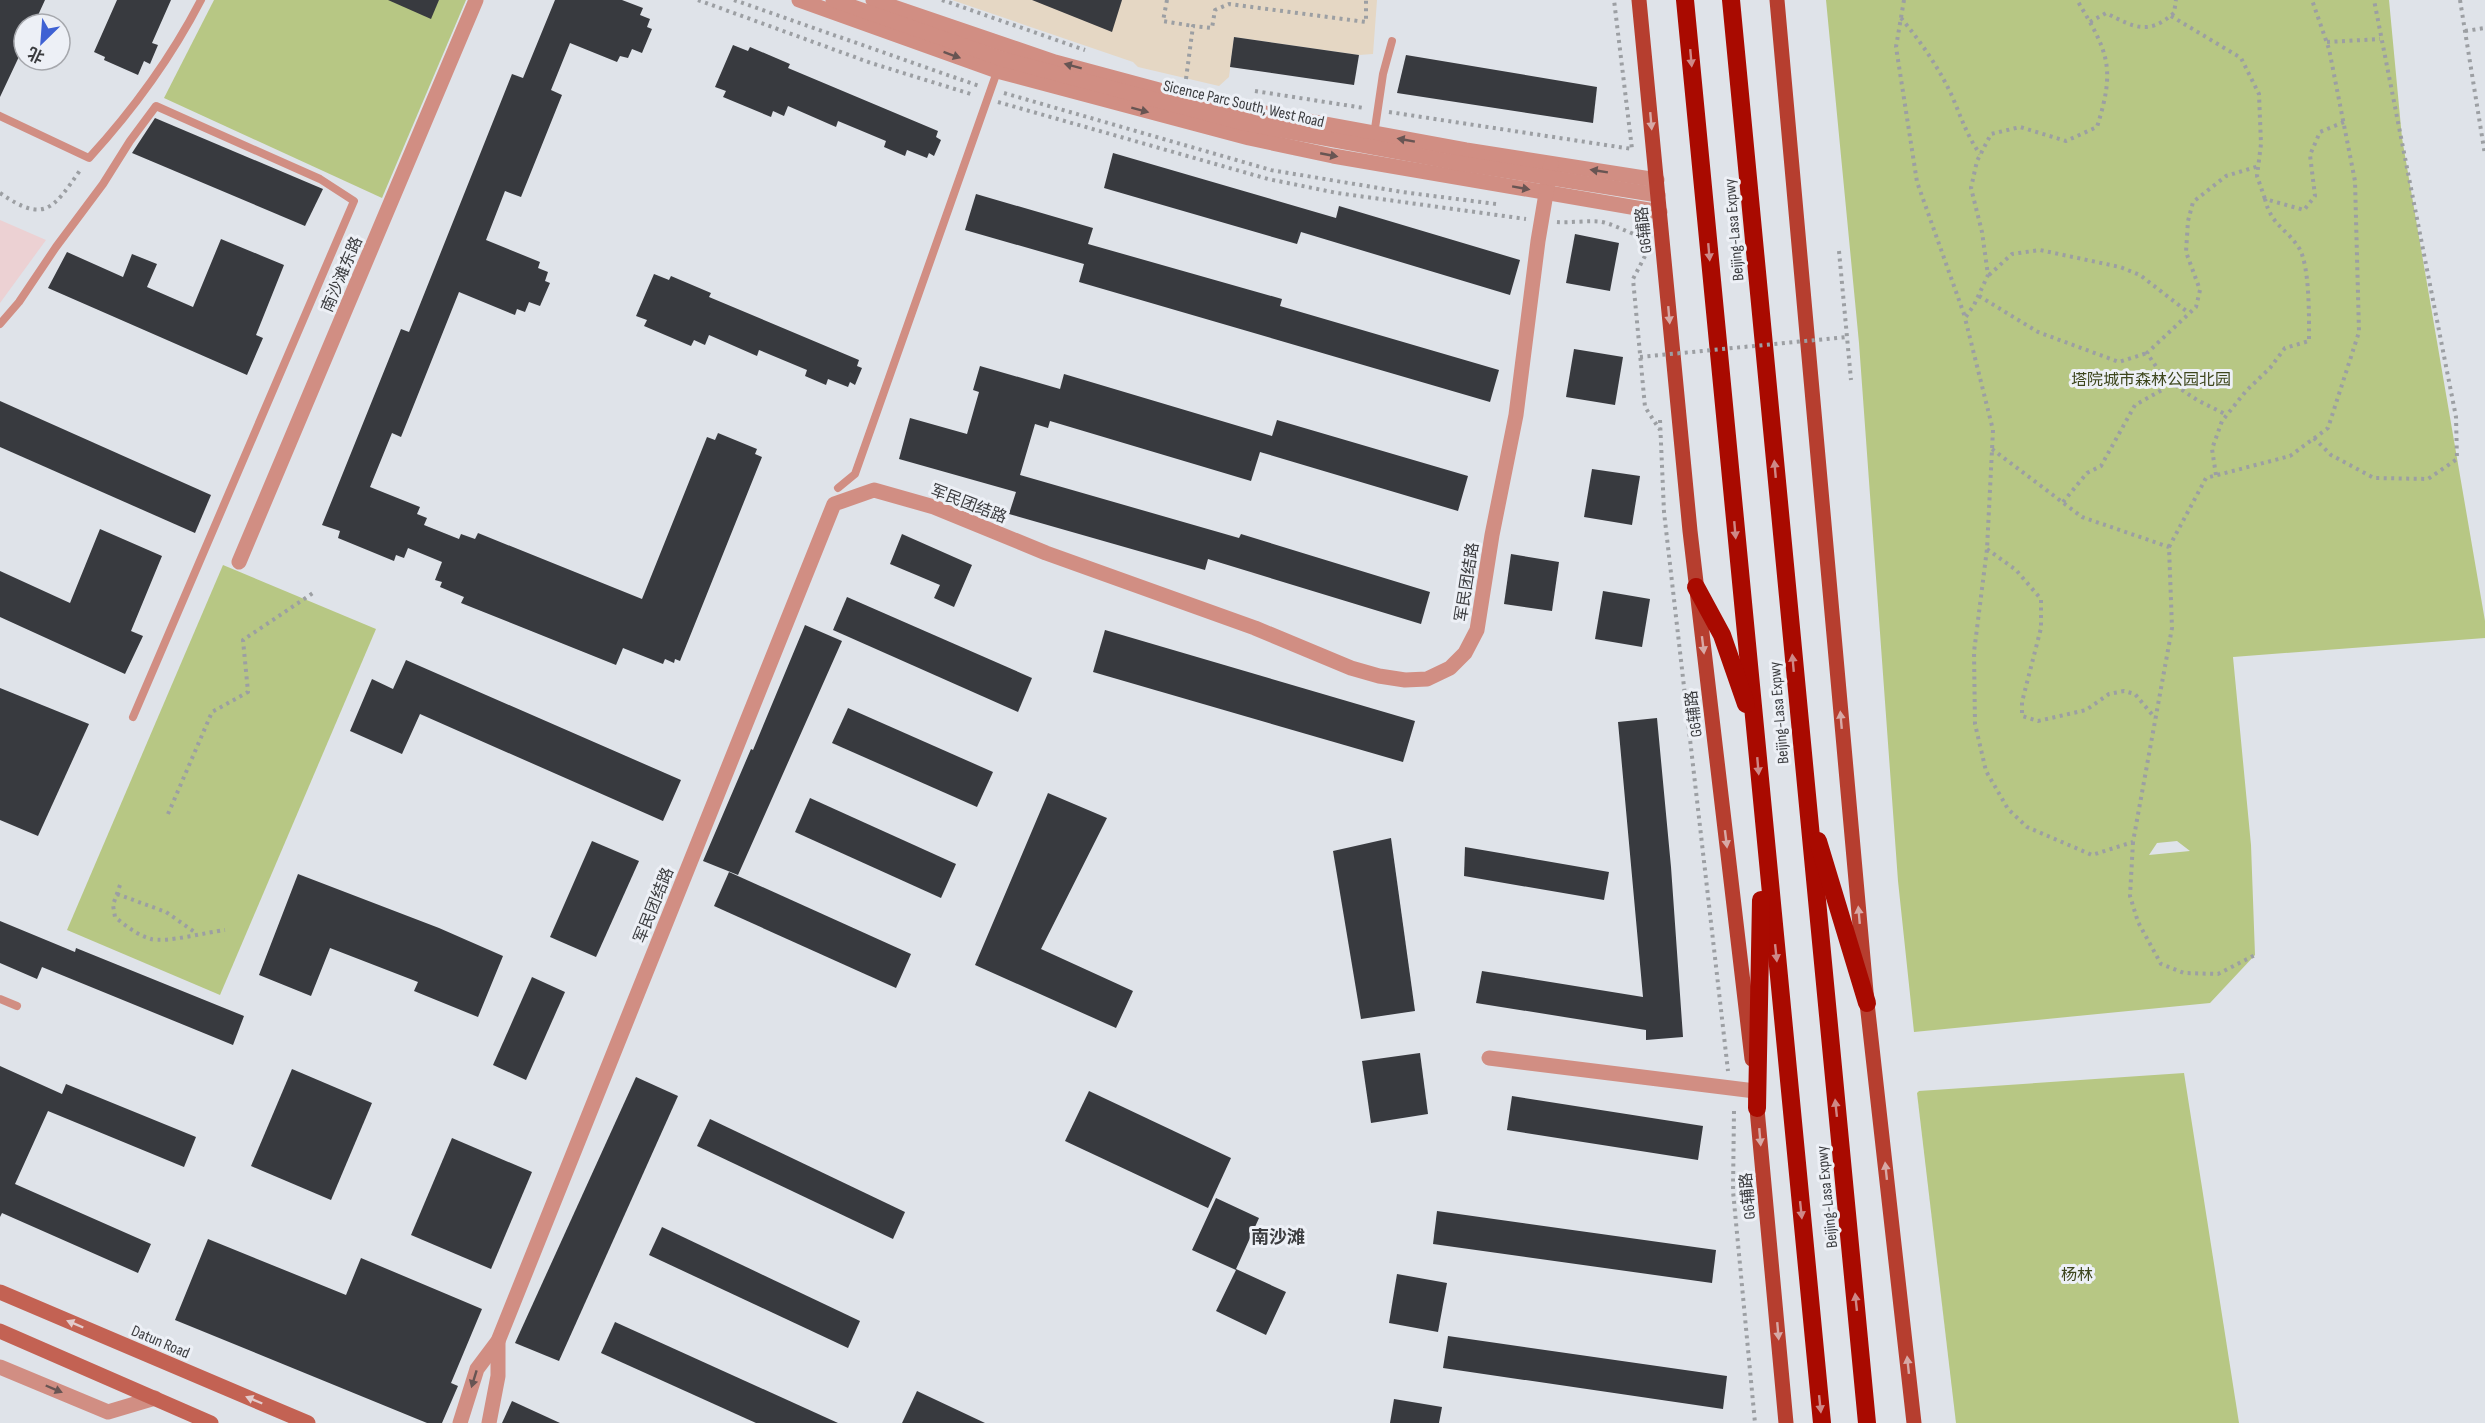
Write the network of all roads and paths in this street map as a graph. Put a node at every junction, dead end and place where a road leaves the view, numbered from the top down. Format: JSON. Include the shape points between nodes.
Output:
{"nodes":[{"id":1,"x":201,"y":0,"type":"edge"},
{"id":2,"x":476,"y":0,"type":"edge"},
{"id":3,"x":698,"y":0,"type":"edge"},
{"id":4,"x":799,"y":0,"type":"edge"},
{"id":5,"x":833,"y":0,"type":"edge"},
{"id":6,"x":873,"y":0,"type":"edge"},
{"id":7,"x":942,"y":0,"type":"edge"},
{"id":8,"x":1167,"y":0,"type":"edge"},
{"id":9,"x":1366,"y":0,"type":"edge"},
{"id":10,"x":1614,"y":0,"type":"edge"},
{"id":11,"x":1639,"y":0,"type":"edge"},
{"id":12,"x":1685,"y":0,"type":"edge"},
{"id":13,"x":1731,"y":0,"type":"edge"},
{"id":14,"x":1777,"y":0,"type":"edge"},
{"id":15,"x":1904,"y":0,"type":"edge"},
{"id":16,"x":2077,"y":0,"type":"edge"},
{"id":17,"x":2176,"y":0,"type":"edge"},
{"id":18,"x":2312,"y":0,"type":"edge"},
{"id":19,"x":2374,"y":0,"type":"edge"},
{"id":20,"x":2460,"y":0,"type":"edge"},
{"id":21,"x":2170,"y":16,"type":"junction"},
{"id":22,"x":1901,"y":18,"type":"junction"},
{"id":23,"x":2090,"y":22,"type":"junction"},
{"id":24,"x":1193,"y":26,"type":"junction"},
{"id":25,"x":2485,"y":28,"type":"edge"},
{"id":26,"x":2466,"y":31,"type":"junction"},
{"id":27,"x":2380,"y":39,"type":"junction"},
{"id":28,"x":1392,"y":41,"type":"dead end"},
{"id":29,"x":2327,"y":42,"type":"junction"},
{"id":30,"x":1088,"y":51,"type":"dead end"},
{"id":31,"x":1002,"y":59,"type":"junction"},
{"id":32,"x":1176,"y":77,"type":"dead end"},
{"id":33,"x":1186,"y":79,"type":"junction"},
{"id":34,"x":1197,"y":82,"type":"dead end"},
{"id":35,"x":1251,"y":91,"type":"dead end"},
{"id":36,"x":989,"y":99,"type":"junction"},
{"id":37,"x":1367,"y":108,"type":"dead end"},
{"id":38,"x":1379,"y":110,"type":"dead end"},
{"id":39,"x":0,"y":116,"type":"edge"},
{"id":40,"x":2344,"y":122,"type":"junction"},
{"id":41,"x":1373,"y":148,"type":"junction"},
{"id":42,"x":1980,"y":154,"type":"junction"},
{"id":43,"x":2485,"y":155,"type":"edge"},
{"id":44,"x":89,"y":158,"type":"junction"},
{"id":45,"x":2259,"y":166,"type":"junction"},
{"id":46,"x":1549,"y":178,"type":"junction"},
{"id":47,"x":1657,"y":188,"type":"junction"},
{"id":48,"x":0,"y":193,"type":"edge"},
{"id":49,"x":2265,"y":198,"type":"junction"},
{"id":50,"x":1660,"y":212,"type":"junction"},
{"id":51,"x":1541,"y":221,"type":"junction"},
{"id":52,"x":1643,"y":237,"type":"dead end"},
{"id":53,"x":1644,"y":246,"type":"dead end"},
{"id":54,"x":1839,"y":251,"type":"dead end"},
{"id":55,"x":1645,"y":256,"type":"junction"},
{"id":56,"x":1646,"y":268,"type":"dead end"},
{"id":57,"x":1988,"y":275,"type":"junction"},
{"id":58,"x":1978,"y":296,"type":"junction"},
{"id":59,"x":2189,"y":313,"type":"junction"},
{"id":60,"x":1965,"y":318,"type":"junction"},
{"id":61,"x":0,"y":324,"type":"edge"},
{"id":62,"x":1847,"y":337,"type":"junction"},
{"id":63,"x":1654,"y":349,"type":"dead end"},
{"id":64,"x":2147,"y":353,"type":"junction"},
{"id":65,"x":1640,"y":357,"type":"junction"},
{"id":66,"x":1655,"y":361,"type":"dead end"},
{"id":67,"x":2163,"y":376,"type":"junction"},
{"id":68,"x":1851,"y":380,"type":"dead end"},
{"id":69,"x":2227,"y":415,"type":"junction"},
{"id":70,"x":1660,"y":419,"type":"dead end"},
{"id":71,"x":1660,"y":430,"type":"junction"},
{"id":72,"x":2314,"y":438,"type":"junction"},
{"id":73,"x":1992,"y":449,"type":"junction"},
{"id":74,"x":2216,"y":475,"type":"junction"},
{"id":75,"x":838,"y":488,"type":"dead end"},
{"id":76,"x":2062,"y":502,"type":"junction"},
{"id":77,"x":2169,"y":547,"type":"junction"},
{"id":78,"x":1987,"y":549,"type":"junction"},
{"id":79,"x":239,"y":562,"type":"dead end"},
{"id":80,"x":1696,"y":587,"type":"junction"},
{"id":81,"x":313,"y":592,"type":"dead end"},
{"id":82,"x":133,"y":717,"type":"dead end"},
{"id":83,"x":2155,"y":718,"type":"junction"},
{"id":84,"x":1754,"y":721,"type":"junction"},
{"id":85,"x":1806,"y":801,"type":"junction"},
{"id":86,"x":1762,"y":811,"type":"junction"},
{"id":87,"x":168,"y":814,"type":"dead end"},
{"id":88,"x":2133,"y":842,"type":"junction"},
{"id":89,"x":120,"y":885,"type":"dead end"},
{"id":90,"x":117,"y":894,"type":"junction"},
{"id":91,"x":225,"y":930,"type":"dead end"},
{"id":92,"x":197,"y":933,"type":"junction"},
{"id":93,"x":2255,"y":955,"type":"dead end"},
{"id":94,"x":0,"y":999,"type":"edge"},
{"id":95,"x":1867,"y":1003,"type":"junction"},
{"id":96,"x":17,"y":1006,"type":"dead end"},
{"id":97,"x":1489,"y":1058,"type":"dead end"},
{"id":98,"x":1728,"y":1072,"type":"dead end"},
{"id":99,"x":1756,"y":1100,"type":"junction"},
{"id":100,"x":1734,"y":1111,"type":"dead end"},
{"id":101,"x":0,"y":1292,"type":"edge"},
{"id":102,"x":0,"y":1331,"type":"edge"},
{"id":103,"x":498,"y":1341,"type":"junction"},
{"id":104,"x":0,"y":1367,"type":"edge"},
{"id":105,"x":155,"y":1398,"type":"junction"},
{"id":106,"x":211,"y":1423,"type":"edge"},
{"id":107,"x":308,"y":1423,"type":"edge"},
{"id":108,"x":460,"y":1423,"type":"edge"},
{"id":109,"x":489,"y":1423,"type":"edge"},
{"id":110,"x":1755,"y":1423,"type":"edge"},
{"id":111,"x":1786,"y":1423,"type":"edge"},
{"id":112,"x":1822,"y":1423,"type":"edge"},
{"id":113,"x":1868,"y":1423,"type":"edge"},
{"id":114,"x":1914,"y":1423,"type":"edge"}],
"edges":[{"from":1,"to":44,"type":"lane","via":[[181,39],[122,122]]},
{"from":2,"to":79,"type":"street","name":"南沙滩东路"},
{"from":3,"to":36,"type":"path","via":[[871,63]]},
{"from":4,"to":31,"type":"street","one_way":true},
{"from":5,"to":31,"type":"street","name":"Sicence Parc South, West Road"},
{"from":6,"to":31,"type":"street"},
{"from":7,"to":30,"type":"path"},
{"from":8,"to":24,"type":"path","via":[[1163,21]]},
{"from":9,"to":24,"type":"path","via":[[1366,22],[1230,4],[1215,10],[1212,28]]},
{"from":10,"to":38,"type":"path","via":[[1632,149]]},
{"from":11,"to":47,"type":"main road","name":"G6辅路","one_way":true},
{"from":12,"to":84,"type":"highway","name":"Beijing-Lasa Expwy","one_way":true},
{"from":85,"to":13,"type":"highway","name":"Beijing-Lasa Expwy","one_way":true},
{"from":95,"to":14,"type":"main road","one_way":true},
{"from":15,"to":22,"type":"path"},
{"from":16,"to":23,"type":"path"},
{"from":17,"to":21,"type":"path"},
{"from":18,"to":29,"type":"path"},
{"from":19,"to":27,"type":"path"},
{"from":20,"to":26,"type":"path"},
{"from":21,"to":23,"type":"path","via":[[2163,24],[2136,28],[2106,13]]},
{"from":21,"to":45,"type":"path","via":[[2241,58],[2259,94]]},
{"from":22,"to":42,"type":"path","via":[[1922,42]]},
{"from":22,"to":60,"type":"path","via":[[1896,48],[1917,182]]},
{"from":23,"to":42,"type":"path","via":[[2100,38],[2107,66],[2107,94],[2097,128],[2066,141],[2020,127],[1990,134]]},
{"from":24,"to":33,"type":"path"},
{"from":25,"to":26,"type":"path"},
{"from":26,"to":43,"type":"path"},
{"from":27,"to":29,"type":"path"},
{"from":27,"to":72,"type":"path","via":[[2456,417],[2457,459],[2428,479],[2374,478],[2331,455]]},
{"from":28,"to":41,"type":"lane","via":[[1383,74]]},
{"from":29,"to":40,"type":"path"},
{"from":31,"to":36,"type":"lane"},
{"from":31,"to":41,"type":"street","name":"Sicence Parc South, West Road","via":[[1243,123]]},
{"from":32,"to":33,"type":"path"},
{"from":33,"to":34,"type":"path"},
{"from":35,"to":37,"type":"path"},
{"from":36,"to":51,"type":"path","via":[[1268,179],[1337,193]]},
{"from":36,"to":75,"type":"lane","via":[[855,474]]},
{"from":39,"to":44,"type":"lane"},
{"from":40,"to":49,"type":"path","via":[[2320,132],[2310,155],[2315,196],[2304,210]]},
{"from":40,"to":72,"type":"path","via":[[2355,181],[2359,333],[2328,428]]},
{"from":41,"to":46,"type":"street","name":"Sicence Parc South, West Road"},
{"from":42,"to":57,"type":"path","via":[[1971,188]]},
{"from":44,"to":48,"type":"path","via":[[60,199],[44,209],[22,207]]},
{"from":45,"to":49,"type":"path"},
{"from":45,"to":59,"type":"path","via":[[2226,176],[2193,202],[2186,252],[2200,290],[2196,307]]},
{"from":46,"to":47,"type":"street"},
{"from":46,"to":50,"type":"street"},
{"from":46,"to":51,"type":"street","name":"军民团结路"},
{"from":47,"to":50,"type":"main road","name":"G6辅路"},
{"from":49,"to":69,"type":"path","via":[[2269,213],[2300,249],[2309,296],[2309,341],[2285,348]]},
{"from":50,"to":80,"type":"main road","name":"G6辅路","one_way":true},
{"from":51,"to":52,"type":"path","via":[[1598,221]]},
{"from":51,"to":103,"type":"street","name":"军民团结路","via":[[1516,415],[1477,630],[1450,668],[1427,679],[1405,681],[1351,668],[1255,628],[1046,554],[934,507],[874,490],[834,504]]},
{"from":53,"to":55,"type":"path"},
{"from":54,"to":62,"type":"path"},
{"from":55,"to":56,"type":"path"},
{"from":55,"to":65,"type":"path","via":[[1633,279]]},
{"from":57,"to":58,"type":"path"},
{"from":57,"to":59,"type":"path","via":[[2012,254],[2040,250],[2130,271]]},
{"from":58,"to":60,"type":"path"},
{"from":58,"to":64,"type":"path","via":[[2038,332],[2119,362]]},
{"from":59,"to":64,"type":"path"},
{"from":60,"to":73,"type":"path","via":[[1993,430]]},
{"from":61,"to":82,"type":"lane","via":[[156,106],[320,178],[354,201]]},
{"from":62,"to":65,"type":"path","bridge":true},
{"from":62,"to":68,"type":"path"},
{"from":63,"to":66,"type":"path"},
{"from":64,"to":67,"type":"path"},
{"from":65,"to":71,"type":"path","via":[[1645,407]]},
{"from":67,"to":69,"type":"path"},
{"from":67,"to":76,"type":"path","via":[[2162,390],[2135,405],[2101,466],[2087,473]]},
{"from":69,"to":74,"type":"path","via":[[2212,448]]},
{"from":70,"to":71,"type":"path"},
{"from":71,"to":98,"type":"path","via":[[1664,512]]},
{"from":72,"to":74,"type":"path","via":[[2290,456]]},
{"from":73,"to":76,"type":"path"},
{"from":73,"to":78,"type":"path"},
{"from":74,"to":77,"type":"path","via":[[2205,478]]},
{"from":76,"to":77,"type":"path","via":[[2082,517]]},
{"from":77,"to":83,"type":"path","via":[[2172,628]]},
{"from":78,"to":83,"type":"path","via":[[2016,570],[2042,599],[2041,628],[2022,716],[2038,721],[2086,710],[2109,694],[2124,691],[2135,694]]},
{"from":78,"to":88,"type":"path","via":[[1974,652],[1975,723],[1986,771],[2008,809],[2027,827],[2092,855]]},
{"from":80,"to":84,"type":"highway","via":[[1722,635]]},
{"from":80,"to":99,"type":"main road","name":"G6辅路","one_way":true},
{"from":81,"to":87,"type":"path","via":[[243,640],[248,692],[212,712]]},
{"from":83,"to":88,"type":"path"},
{"from":84,"to":86,"type":"highway","name":"Beijing-Lasa Expwy","one_way":true},
{"from":85,"to":95,"type":"highway"},
{"from":113,"to":85,"type":"highway","name":"Beijing-Lasa Expwy","one_way":true},
{"from":86,"to":99,"type":"highway"},
{"from":86,"to":112,"type":"highway","name":"Beijing-Lasa Expwy","one_way":true},
{"from":88,"to":93,"type":"path","via":[[2130,896],[2138,922],[2161,964],[2184,973],[2218,974]]},
{"from":89,"to":90,"type":"path"},
{"from":90,"to":92,"type":"path","via":[[166,912]]},
{"from":90,"to":92,"type":"path","via":[[113,905],[115,917],[134,932],[153,940]]},
{"from":91,"to":92,"type":"path"},
{"from":94,"to":96,"type":"lane"},
{"from":114,"to":95,"type":"main road","one_way":true},
{"from":97,"to":99,"type":"street"},
{"from":99,"to":111,"type":"main road","name":"G6辅路","one_way":true},
{"from":100,"to":110,"type":"path","via":[[1733,1191]]},
{"from":107,"to":101,"type":"main road","name":"Datun Road","one_way":true},
{"from":102,"to":105,"type":"main road"},
{"from":103,"to":108,"type":"street","name":"军民团结路","one_way":true,"via":[[477,1369]]},
{"from":103,"to":109,"type":"street","name":"军民团结路","via":[[498,1376]]},
{"from":104,"to":105,"type":"street","one_way":true,"via":[[108,1412]]},
{"from":105,"to":106,"type":"main road"}]}
